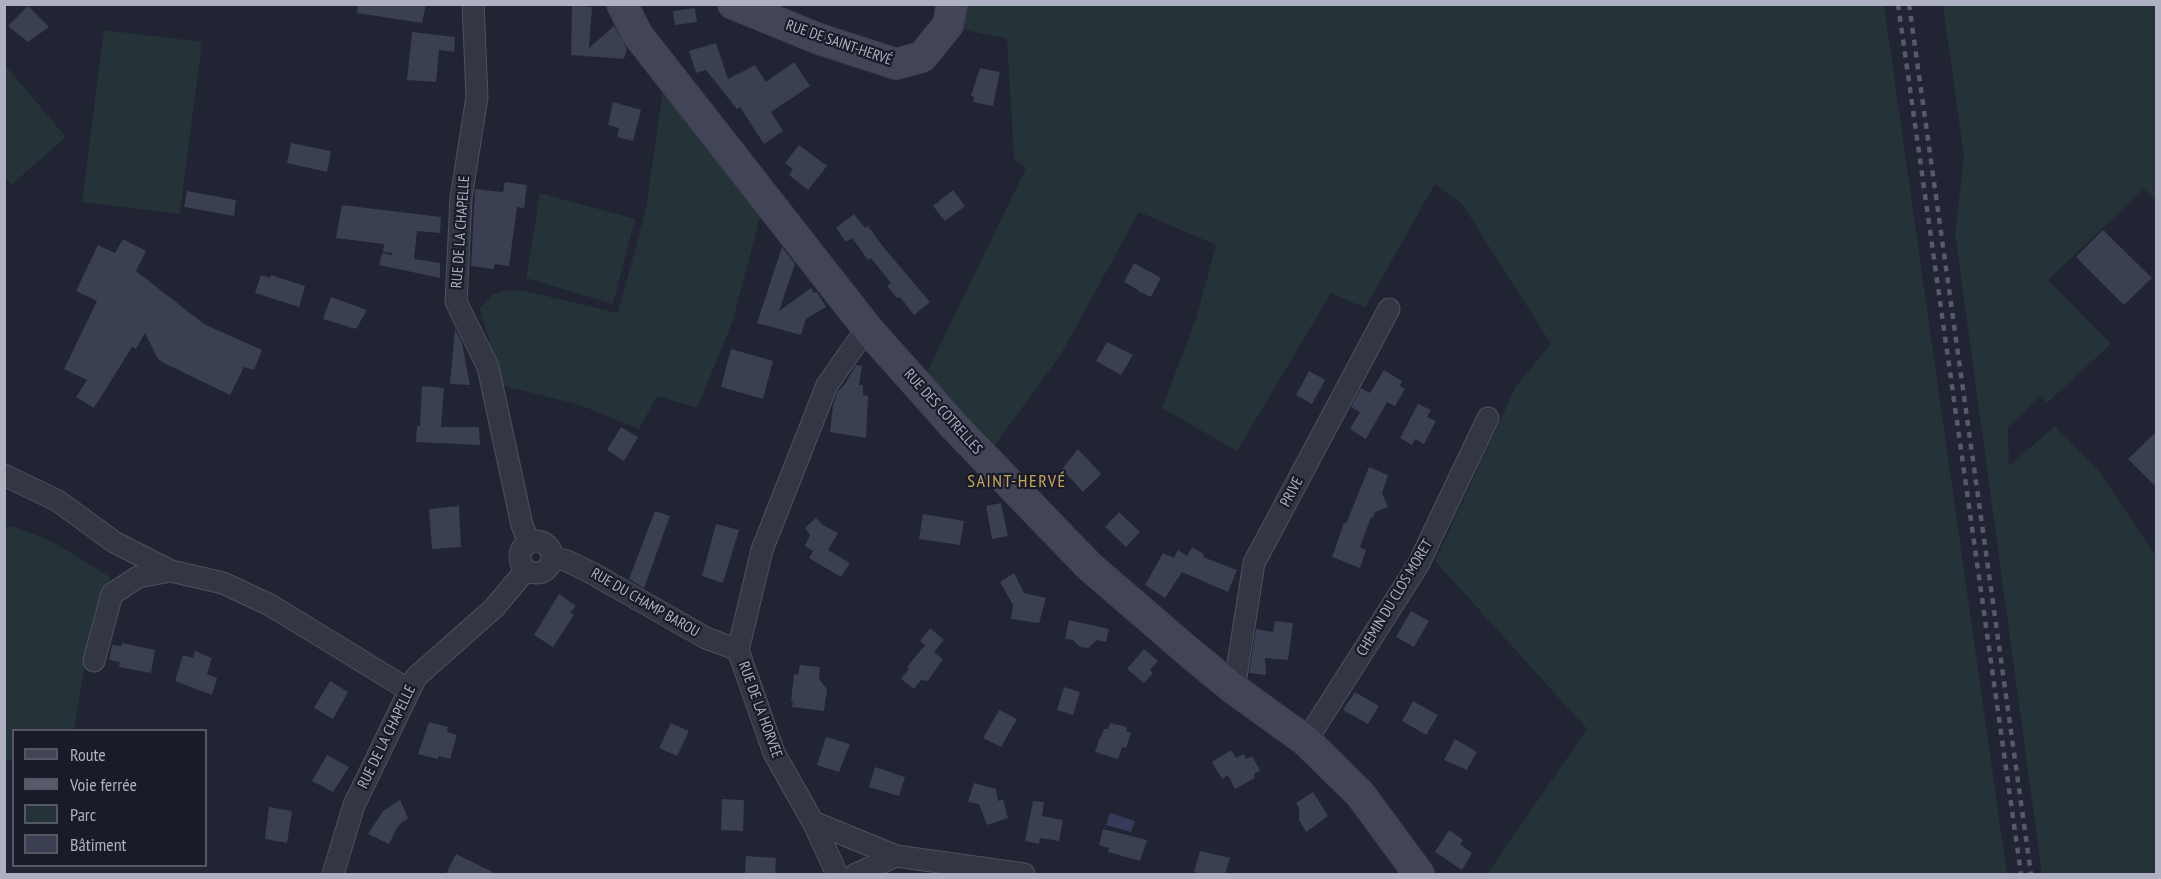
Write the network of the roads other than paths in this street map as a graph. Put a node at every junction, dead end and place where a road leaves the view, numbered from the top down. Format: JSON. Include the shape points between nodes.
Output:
{"nodes":[{"id":1,"x":606,"y":4,"type":"edge"},
{"id":2,"x":622,"y":4,"type":"edge"},
{"id":3,"x":733,"y":4,"type":"edge"},
{"id":4,"x":952,"y":4,"type":"edge"},
{"id":5,"x":477,"y":9,"type":"edge"},
{"id":6,"x":637,"y":34,"type":"junction"},
{"id":7,"x":1389,"y":309,"type":"dead end"},
{"id":8,"x":867,"y":328,"type":"junction"},
{"id":9,"x":1488,"y":418,"type":"dead end"},
{"id":10,"x":4,"y":475,"type":"edge"},
{"id":11,"x":529,"y":542,"type":"junction"},
{"id":12,"x":552,"y":557,"type":"junction"},
{"id":13,"x":526,"y":570,"type":"junction"},
{"id":14,"x":171,"y":571,"type":"junction"},
{"id":15,"x":738,"y":650,"type":"junction"},
{"id":16,"x":94,"y":661,"type":"dead end"},
{"id":17,"x":1234,"y":689,"type":"junction"},
{"id":18,"x":410,"y":690,"type":"junction"},
{"id":19,"x":1306,"y":741,"type":"junction"},
{"id":20,"x":813,"y":822,"type":"junction"},
{"id":21,"x":896,"y":856,"type":"junction"},
{"id":22,"x":333,"y":874,"type":"edge"},
{"id":23,"x":837,"y":874,"type":"edge"},
{"id":24,"x":856,"y":874,"type":"edge"},
{"id":25,"x":1024,"y":874,"type":"edge"},
{"id":26,"x":1419,"y":874,"type":"edge"}],
"edges":[{"from":1,"to":6,"type":"street","name":"RUE DES COTRELLES"},
{"from":2,"to":6,"type":"street","name":"RUE DES COTRELLES"},
{"from":3,"to":4,"type":"street","name":"RUE DE SAINT-HERVÉ","via":[[819,39],[896,64],[922,57],[948,25]]},
{"from":5,"to":11,"type":"street","name":"RUE DE LA CHAPELLE","via":[[477,97],[461,198],[456,302],[488,367]]},
{"from":6,"to":8,"type":"street","name":"RUE DES COTRELLES"},
{"from":7,"to":17,"type":"street","name":"PRIVE","via":[[1254,563]]},
{"from":8,"to":15,"type":"street","name":"RUE DE LA HORVEE","via":[[827,385],[762,550]]},
{"from":8,"to":17,"type":"street","name":"RUE DES COTRELLES","via":[[954,426],[1089,566]]},
{"from":9,"to":19,"type":"street","name":"CHEMIN DU CLOS MORET","via":[[1418,565]]},
{"from":10,"to":14,"type":"street","via":[[58,501],[114,542]]},
{"from":11,"to":12,"type":"street","via":[[544,542]]},
{"from":11,"to":13,"type":"street","via":[[519,555]]},
{"from":12,"to":13,"type":"street","via":[[543,572]]},
{"from":12,"to":15,"type":"street","name":"RUE DU CHAMP BAROU","via":[[590,572],[706,638]]},
{"from":13,"to":18,"type":"street","name":"RUE DE LA CHAPELLE","via":[[494,608],[416,677]]},
{"from":14,"to":16,"type":"street","via":[[138,577],[112,594]]},
{"from":14,"to":18,"type":"street","via":[[224,583],[270,605]]},
{"from":15,"to":20,"type":"street","name":"RUE DE LA HORVEE","via":[[774,753]]},
{"from":17,"to":19,"type":"street","name":"RUE DES COTRELLES"},
{"from":18,"to":22,"type":"street","name":"RUE DE LA CHAPELLE","via":[[354,805]]},
{"from":19,"to":26,"type":"street","name":"RUE DES COTRELLES","via":[[1360,794]]},
{"from":20,"to":21,"type":"street"},
{"from":20,"to":23,"type":"street","name":"RUE DE LA HORVEE"},
{"from":21,"to":24,"type":"street"},
{"from":21,"to":25,"type":"street"}]}
